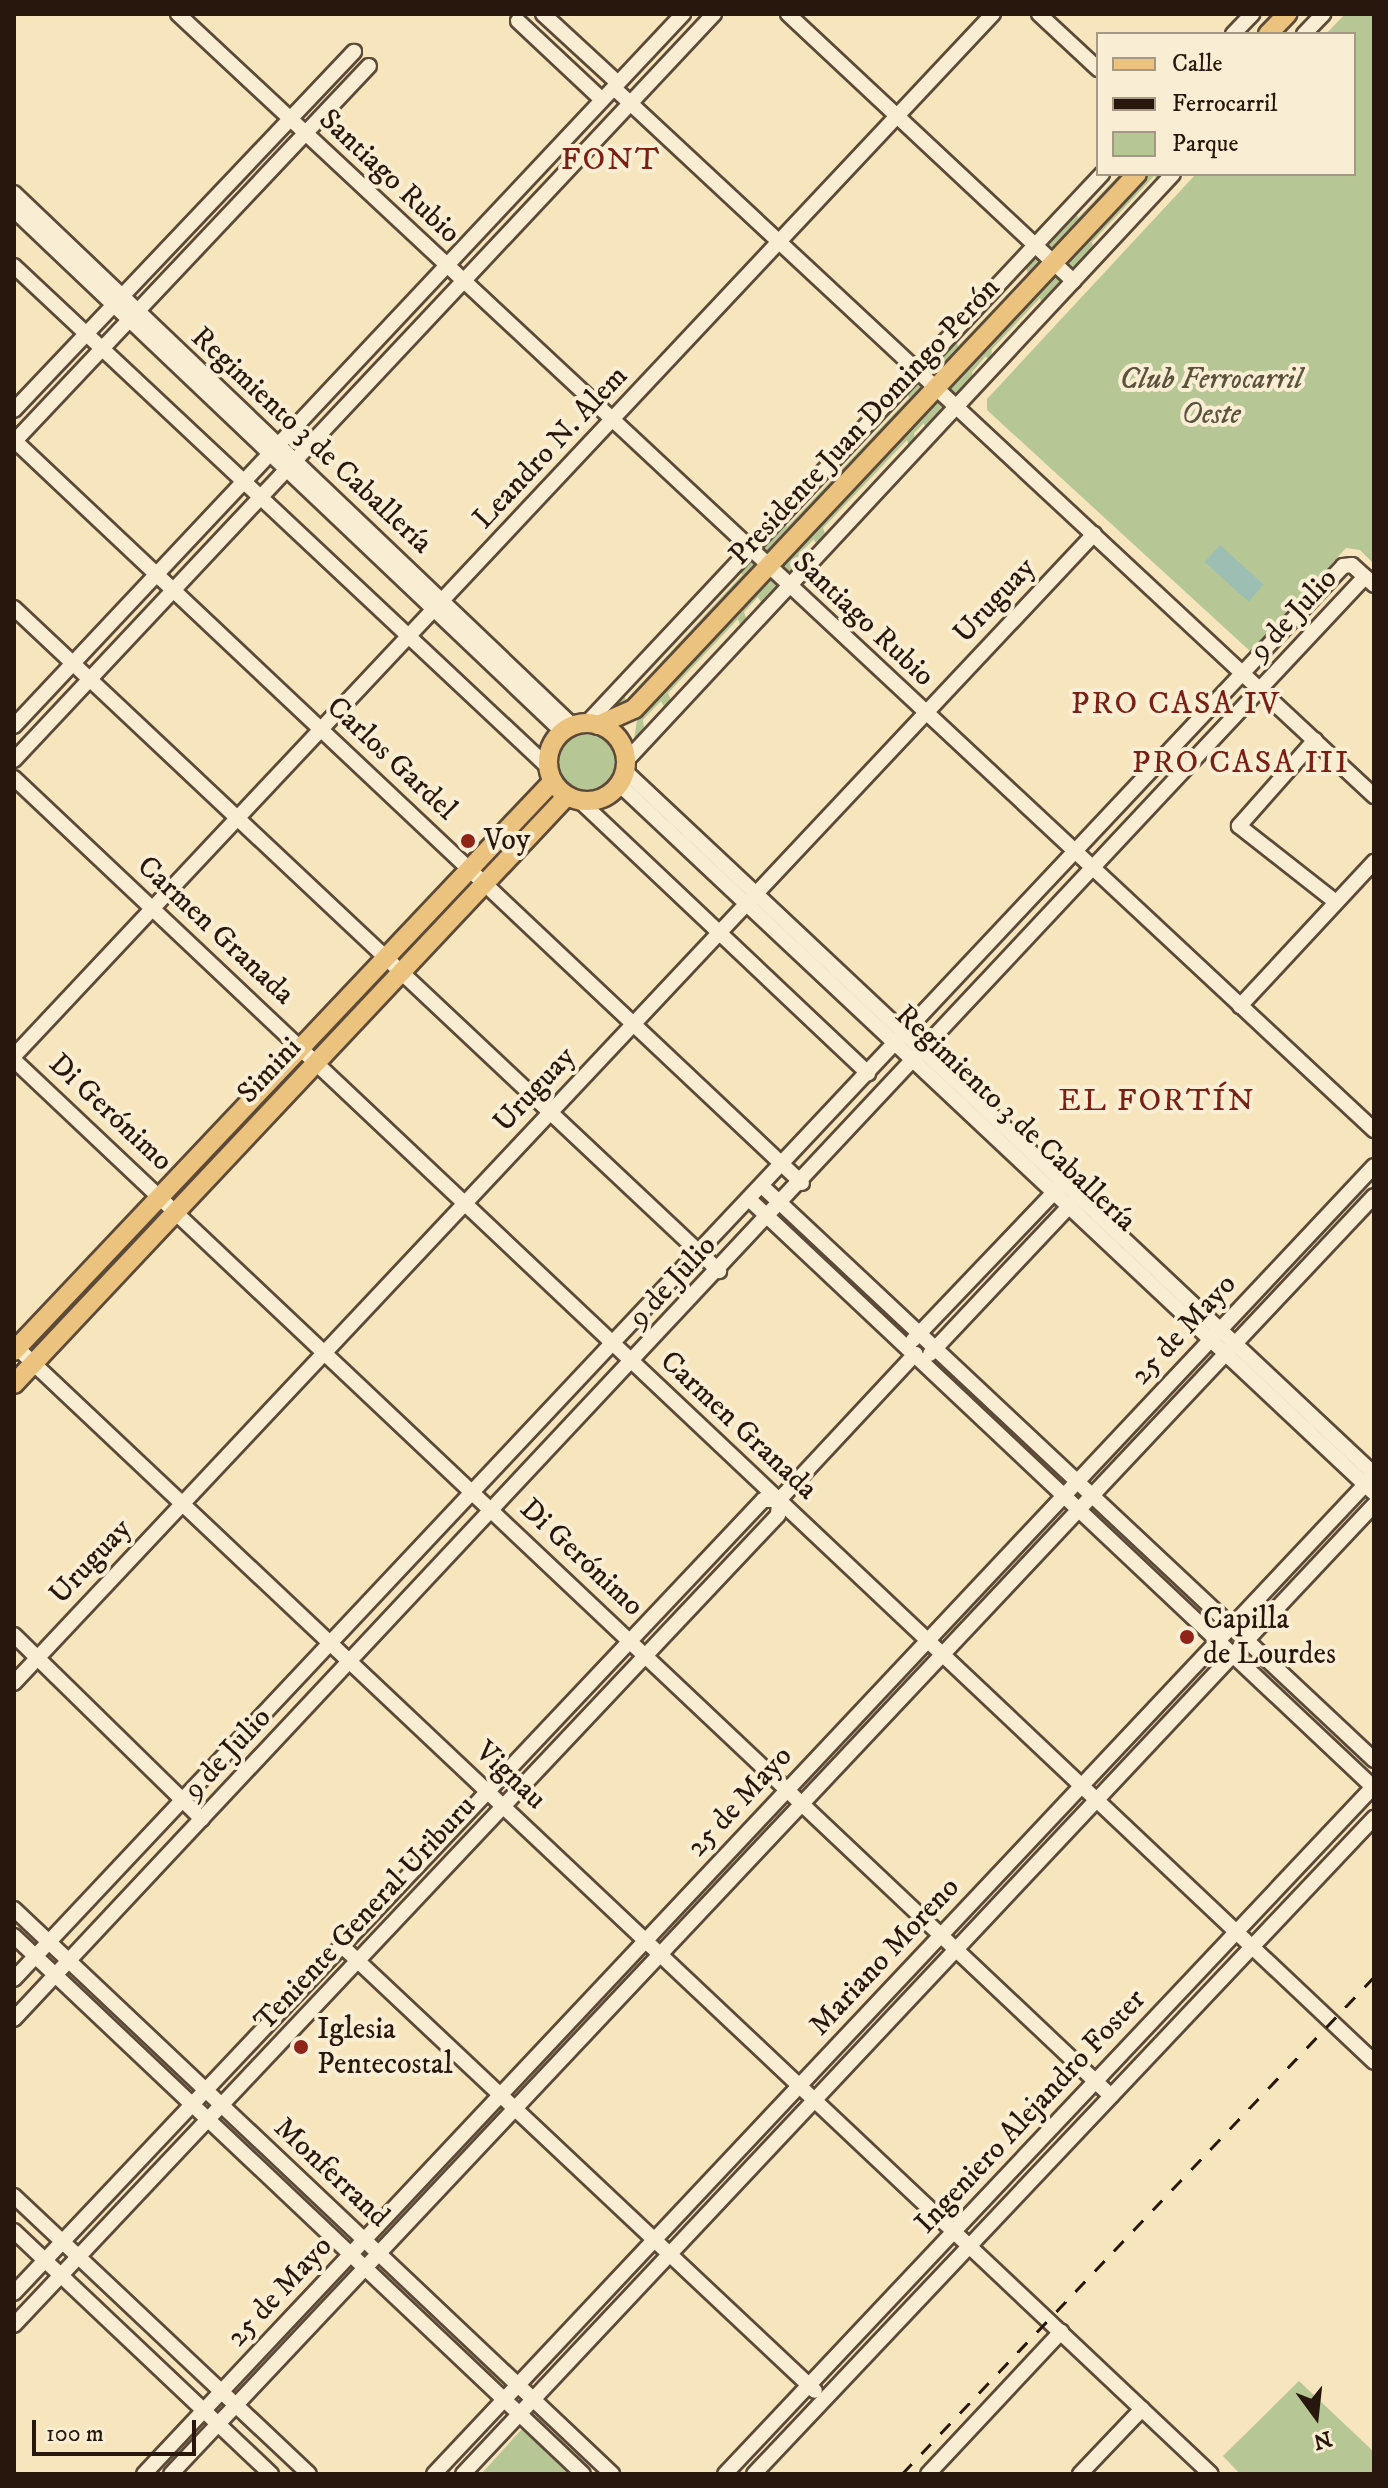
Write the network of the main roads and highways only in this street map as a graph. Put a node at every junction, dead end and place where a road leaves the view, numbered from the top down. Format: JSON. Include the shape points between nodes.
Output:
{"nodes":[{"id":1,"x":1287,"y":14,"type":"edge"},
{"id":2,"x":1270,"y":32,"type":"edge"},
{"id":3,"x":1135,"y":176,"type":"edge"},
{"id":4,"x":634,"y":709,"type":"junction"},
{"id":5,"x":580,"y":726,"type":"junction"},
{"id":6,"x":624,"y":768,"type":"junction"},
{"id":7,"x":550,"y":774,"type":"junction"},
{"id":8,"x":573,"y":798,"type":"junction"},
{"id":9,"x":15,"y":1348,"type":"edge"},
{"id":10,"x":14,"y":1384,"type":"edge"}],
"edges":[{"from":1,"to":2,"type":"main road"},
{"from":3,"to":4,"type":"main road","name":"Presidente Juan Domingo Perón"},
{"from":4,"to":5,"type":"main road","name":"Presidente Juan Domingo Perón"},
{"from":4,"to":6,"type":"main road"},
{"from":5,"to":6,"type":"main road","via":[[619,740]]},
{"from":5,"to":7,"type":"main road","via":[[554,741]]},
{"from":6,"to":8,"type":"main road","via":[[602,798]]},
{"from":7,"to":8,"type":"main road"},
{"from":7,"to":9,"type":"main road","name":"Simini","via":[[469,869]]},
{"from":8,"to":10,"type":"main road","name":"Simini","via":[[484,884]]}]}
